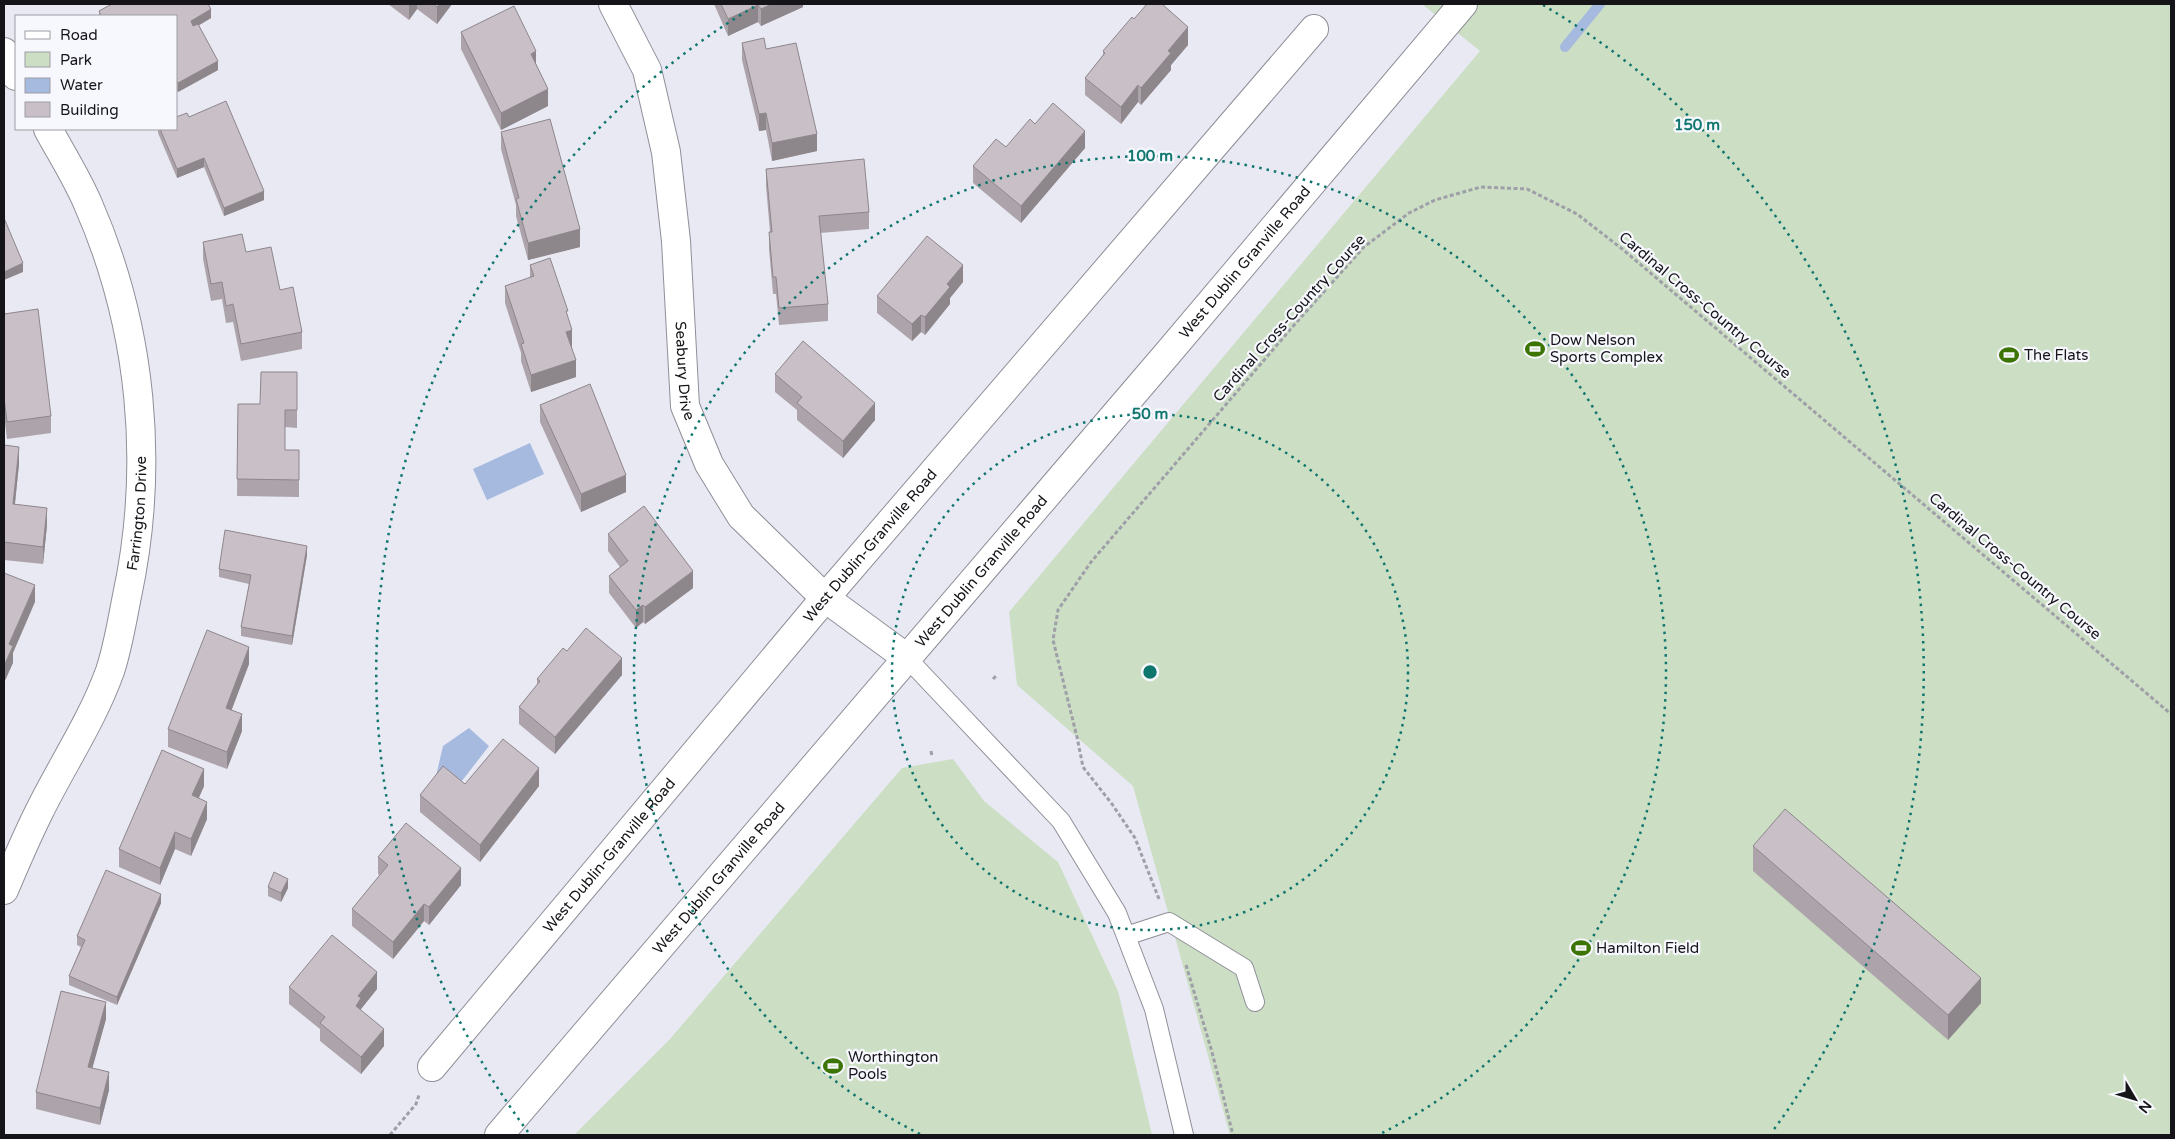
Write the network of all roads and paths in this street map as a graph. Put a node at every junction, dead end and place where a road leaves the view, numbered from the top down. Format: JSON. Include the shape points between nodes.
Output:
{"nodes":[{"id":1,"x":613,"y":4,"type":"edge"},
{"id":2,"x":1463,"y":4,"type":"edge"},
{"id":3,"x":1314,"y":28,"type":"dead end"},
{"id":4,"x":49,"y":130,"type":"edge"},
{"id":5,"x":825,"y":598,"type":"junction"},
{"id":6,"x":907,"y":658,"type":"junction"},
{"id":7,"x":2171,"y":714,"type":"edge"},
{"id":8,"x":931,"y":751,"type":"dead end"},
{"id":9,"x":932,"y":756,"type":"dead end"},
{"id":10,"x":4,"y":890,"type":"edge"},
{"id":11,"x":1169,"y":922,"type":"junction"},
{"id":12,"x":1126,"y":936,"type":"junction"},
{"id":13,"x":1255,"y":1002,"type":"dead end"},
{"id":14,"x":432,"y":1067,"type":"joint"},
{"id":15,"x":390,"y":1135,"type":"edge"},
{"id":16,"x":499,"y":1135,"type":"edge"},
{"id":17,"x":1184,"y":1135,"type":"edge"},
{"id":18,"x":1233,"y":1135,"type":"edge"}],
"edges":[{"from":1,"to":5,"type":"street","name":"Seabury Drive","via":[[647,70],[666,152],[676,241],[686,406],[709,464],[741,516]]},
{"from":2,"to":6,"type":"street","name":"West Dublin Granville Road"},
{"from":3,"to":5,"type":"street","name":"West Dublin-Granville Road"},
{"from":4,"to":10,"type":"street","name":"Farrington Drive","via":[[87,202],[118,284],[138,380],[142,474],[136,554],[110,670]]},
{"from":5,"to":6,"type":"street","name":"Seabury Drive"},
{"from":5,"to":14,"type":"street","name":"West Dublin-Granville Road"},
{"from":6,"to":12,"type":"lane","via":[[1061,821],[1117,912]]},
{"from":6,"to":16,"type":"street","name":"West Dublin Granville Road"},
{"from":7,"to":11,"type":"path","name":"Cardinal Cross-Country Course","via":[[1577,214],[1527,190],[1482,187],[1435,200],[1409,213],[1364,247],[1091,562],[1058,610],[1053,640],[1083,767],[1135,838]]},
{"from":8,"to":9,"type":"path"},
{"from":11,"to":12,"type":"lane"},
{"from":11,"to":13,"type":"lane","via":[[1244,968]]},
{"from":11,"to":18,"type":"path","name":"Cardinal Cross-Country Course","via":[[1212,1052]]},
{"from":12,"to":17,"type":"lane","via":[[1154,1009]]},
{"from":14,"to":15,"type":"path","via":[[416,1104]]}]}
